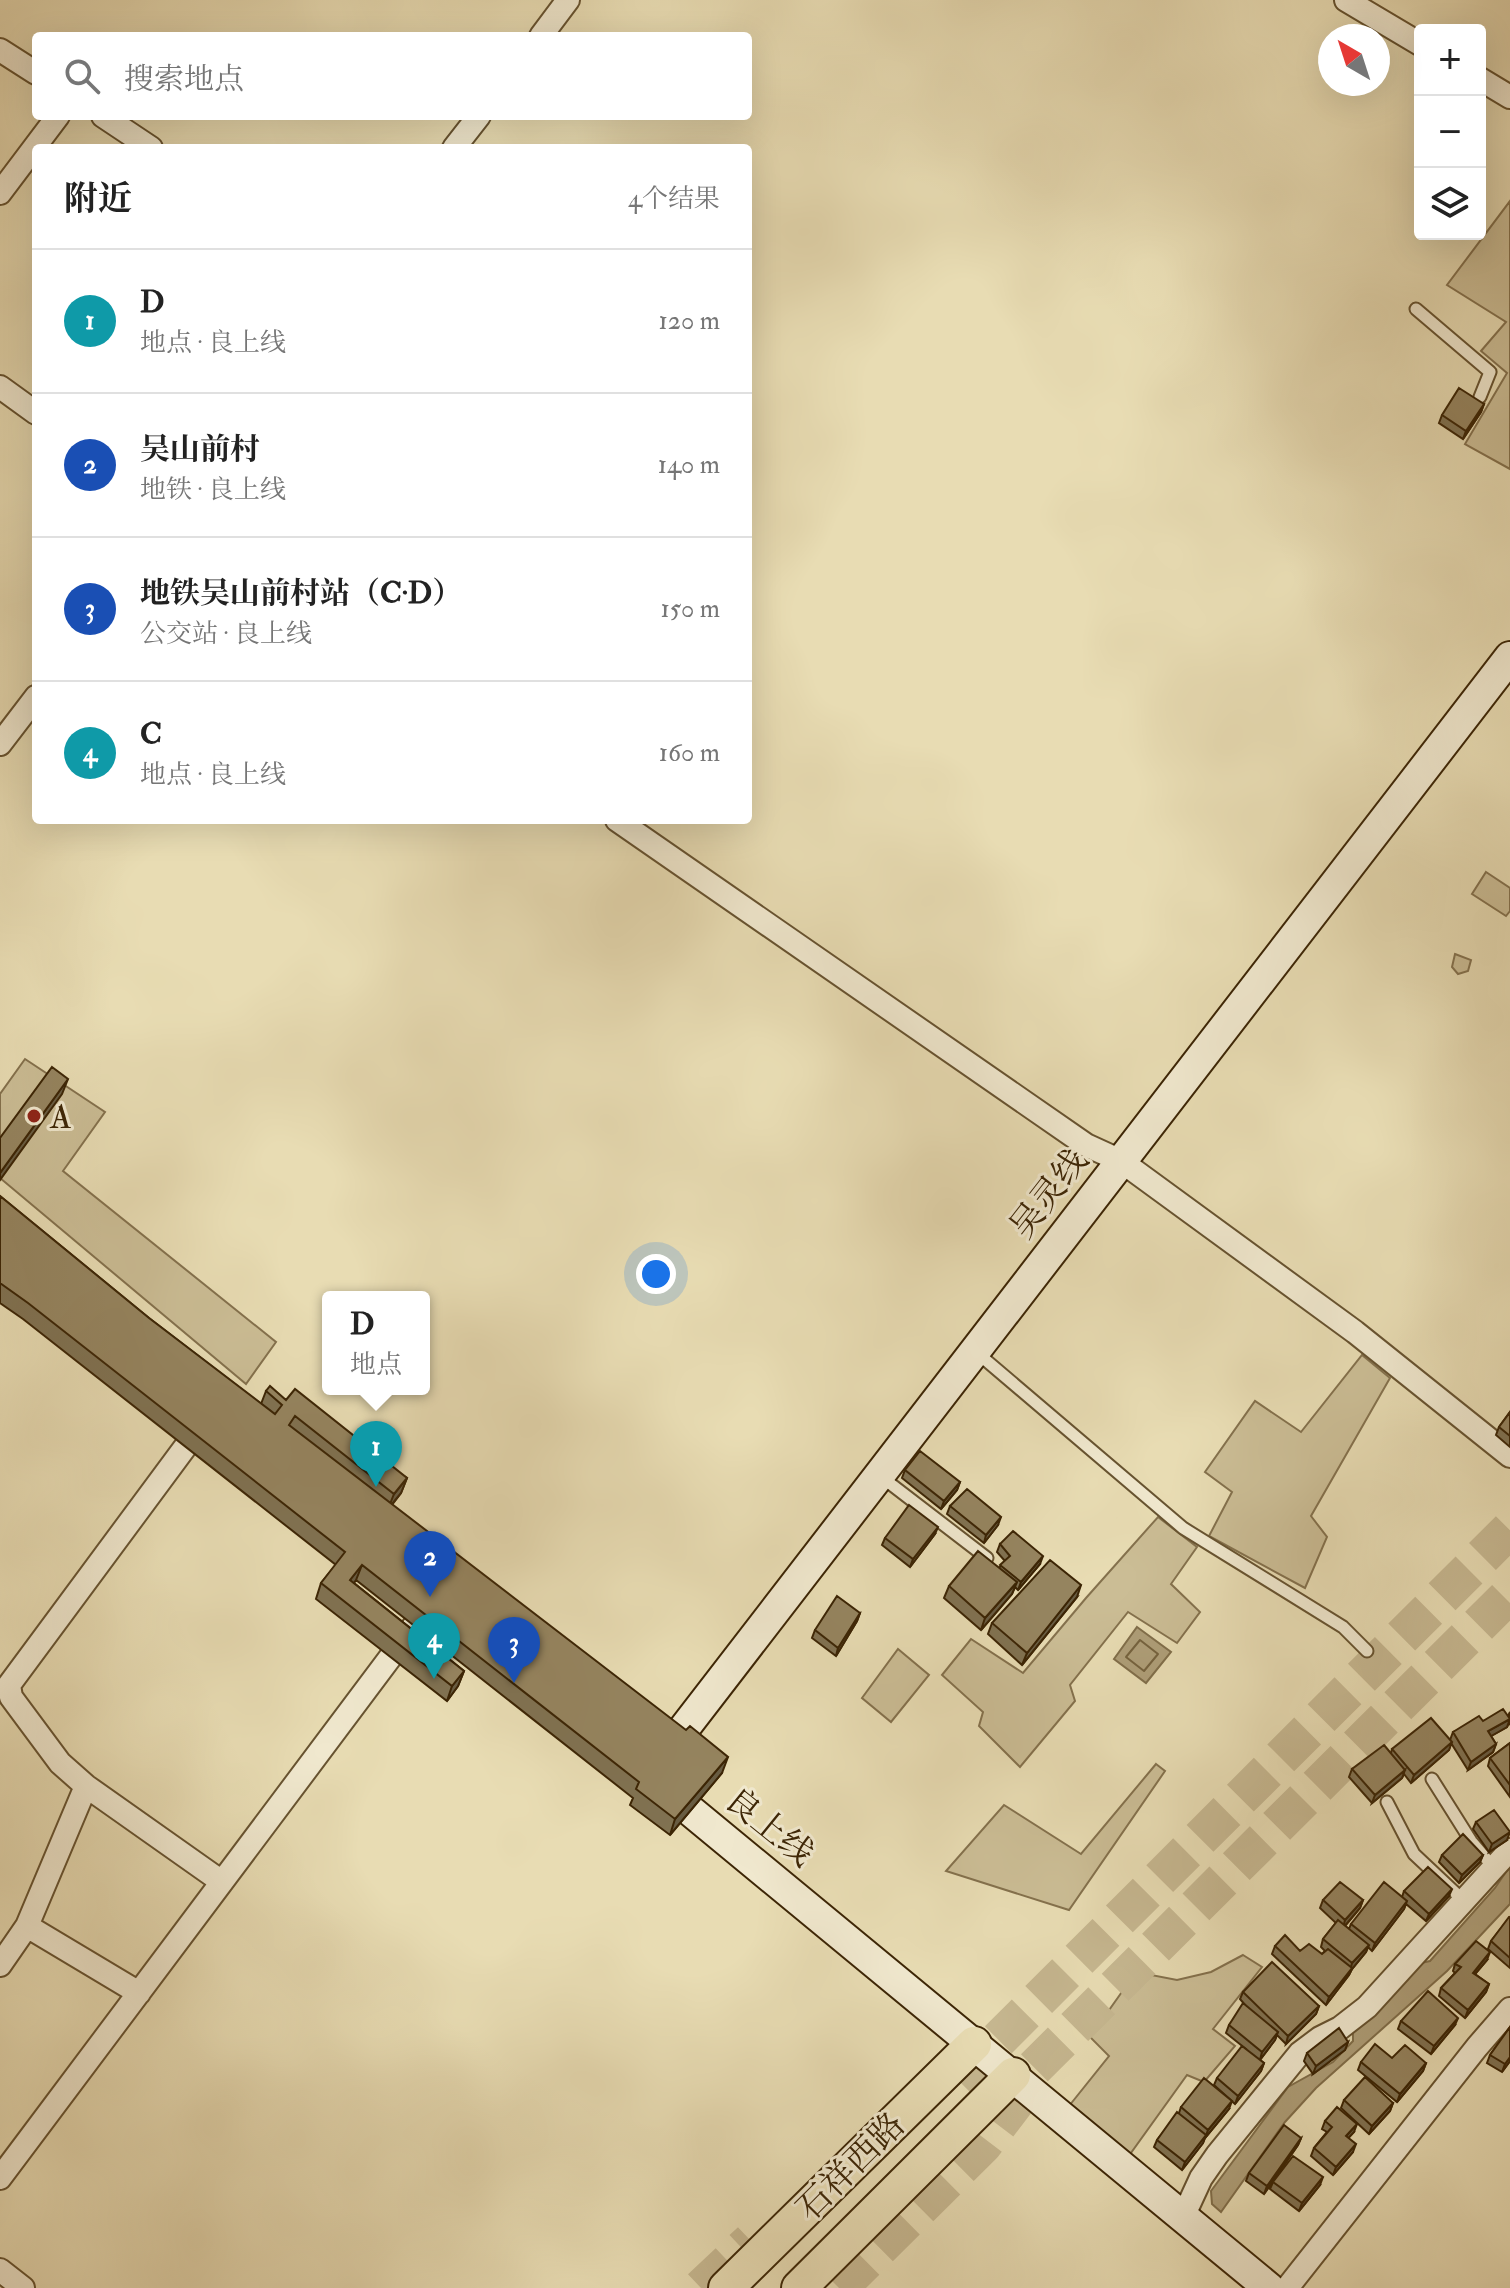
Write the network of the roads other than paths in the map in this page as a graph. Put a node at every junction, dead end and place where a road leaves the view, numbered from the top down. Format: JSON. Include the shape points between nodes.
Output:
{"nodes":[{"id":1,"x":568,"y":0,"type":"edge"},
{"id":2,"x":1346,"y":0,"type":"edge"},
{"id":3,"x":544,"y":32,"type":"edge"},
{"id":4,"x":1414,"y":40,"type":"edge"},
{"id":5,"x":0,"y":50,"type":"edge"},
{"id":6,"x":32,"y":70,"type":"edge"},
{"id":7,"x":1486,"y":83,"type":"edge"},
{"id":8,"x":1510,"y":97,"type":"edge"},
{"id":9,"x":55,"y":120,"type":"edge"},
{"id":10,"x":109,"y":120,"type":"edge"},
{"id":11,"x":476,"y":120,"type":"edge"},
{"id":12,"x":37,"y":144,"type":"edge"},
{"id":13,"x":145,"y":144,"type":"edge"},
{"id":14,"x":457,"y":144,"type":"edge"},
{"id":15,"x":32,"y":151,"type":"edge"},
{"id":16,"x":0,"y":193,"type":"edge"},
{"id":17,"x":1416,"y":309,"type":"dead end"},
{"id":18,"x":0,"y":387,"type":"edge"},
{"id":19,"x":1480,"y":397,"type":"edge"},
{"id":20,"x":32,"y":410,"type":"edge"},
{"id":21,"x":1510,"y":657,"type":"edge"},
{"id":22,"x":32,"y":702,"type":"edge"},
{"id":23,"x":0,"y":744,"type":"edge"},
{"id":24,"x":623,"y":824,"type":"edge"},
{"id":25,"x":1121,"y":1161,"type":"junction"},
{"id":26,"x":974,"y":1351,"type":"junction"},
{"id":27,"x":188,"y":1393,"type":"edge"},
{"id":28,"x":211,"y":1412,"type":"junction"},
{"id":29,"x":234,"y":1432,"type":"edge"},
{"id":30,"x":1510,"y":1456,"type":"edge"},
{"id":31,"x":879,"y":1475,"type":"junction"},
{"id":32,"x":987,"y":1558,"type":"edge"},
{"id":33,"x":410,"y":1579,"type":"edge"},
{"id":34,"x":433,"y":1599,"type":"junction"},
{"id":35,"x":457,"y":1619,"type":"edge"},
{"id":36,"x":1367,"y":1651,"type":"dead end"},
{"id":37,"x":642,"y":1771,"type":"joint"},
{"id":38,"x":1432,"y":1779,"type":"dead end"},
{"id":39,"x":86,"y":1786,"type":"junction"},
{"id":40,"x":1387,"y":1802,"type":"dead end"},
{"id":41,"x":1510,"y":1850,"type":"edge"},
{"id":42,"x":1494,"y":1868,"type":"junction"},
{"id":43,"x":222,"y":1882,"type":"junction"},
{"id":44,"x":1464,"y":1901,"type":"junction"},
{"id":45,"x":27,"y":1926,"type":"junction"},
{"id":46,"x":0,"y":1965,"type":"edge"},
{"id":47,"x":139,"y":1993,"type":"junction"},
{"id":48,"x":1510,"y":2010,"type":"edge"},
{"id":49,"x":974,"y":2044,"type":"tunnel mouth"},
{"id":50,"x":1013,"y":2075,"type":"junction"},
{"id":51,"x":0,"y":2178,"type":"edge"},
{"id":52,"x":1183,"y":2217,"type":"junction"},
{"id":53,"x":0,"y":2270,"type":"edge"},
{"id":54,"x":23,"y":2288,"type":"edge"},
{"id":55,"x":726,"y":2288,"type":"edge"},
{"id":56,"x":799,"y":2288,"type":"edge"},
{"id":57,"x":1269,"y":2288,"type":"edge"},
{"id":58,"x":1287,"y":2288,"type":"edge"}],
"edges":[{"from":1,"to":3,"type":"street"},
{"from":2,"to":4,"type":"street"},
{"from":5,"to":6,"type":"street"},
{"from":7,"to":8,"type":"street"},
{"from":9,"to":12,"type":"street"},
{"from":10,"to":13,"type":"street"},
{"from":11,"to":14,"type":"street"},
{"from":15,"to":16,"type":"street"},
{"from":17,"to":19,"type":"lane","via":[[1490,372]]},
{"from":18,"to":20,"type":"street"},
{"from":21,"to":25,"type":"street","name":"吴灵线"},
{"from":22,"to":23,"type":"street"},
{"from":24,"to":25,"type":"street","via":[[1086,1145]]},
{"from":25,"to":26,"type":"street","name":"吴灵线"},
{"from":25,"to":30,"type":"street","via":[[1355,1332]]},
{"from":26,"to":31,"type":"street","name":"吴灵线"},
{"from":26,"to":36,"type":"lane","via":[[1183,1528],[1343,1627]]},
{"from":27,"to":28,"type":"street"},
{"from":28,"to":29,"type":"street"},
{"from":28,"to":39,"type":"street","via":[[9,1685],[11,1697],[52,1752]]},
{"from":31,"to":32,"type":"lane"},
{"from":31,"to":37,"type":"street","name":"吴灵线"},
{"from":33,"to":34,"type":"street"},
{"from":34,"to":35,"type":"street"},
{"from":34,"to":43,"type":"street"},
{"from":37,"to":50,"type":"street","name":"良上线"},
{"from":38,"to":42,"type":"lane"},
{"from":39,"to":43,"type":"street"},
{"from":39,"to":45,"type":"street"},
{"from":40,"to":44,"type":"lane","via":[[1414,1854]]},
{"from":41,"to":42,"type":"street"},
{"from":42,"to":44,"type":"street"},
{"from":43,"to":47,"type":"street"},
{"from":44,"to":52,"type":"street","via":[[1367,2007],[1300,2053],[1217,2155]]},
{"from":45,"to":46,"type":"street"},
{"from":45,"to":47,"type":"street"},
{"from":47,"to":51,"type":"street"},
{"from":48,"to":58,"type":"street"},
{"from":49,"to":55,"type":"main road","name":"石祥西路"},
{"from":50,"to":52,"type":"street","name":"良上线"},
{"from":50,"to":56,"type":"main road","name":"石祥西路"},
{"from":52,"to":57,"type":"street","name":"良上线"},
{"from":53,"to":54,"type":"street"}]}
